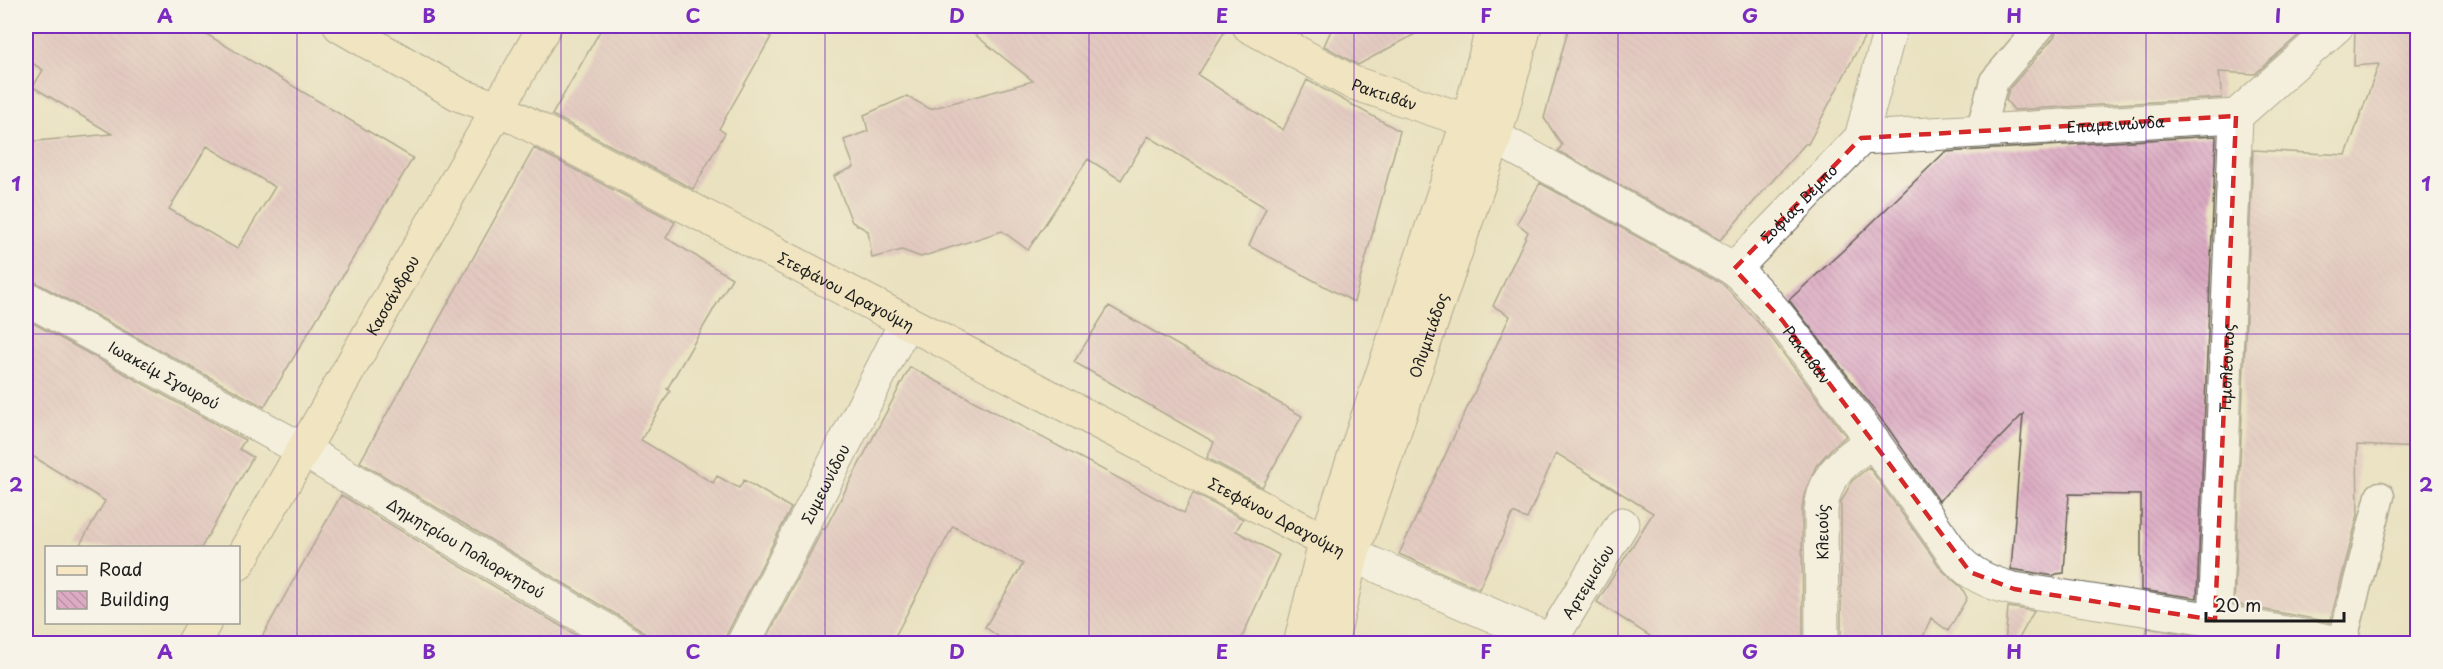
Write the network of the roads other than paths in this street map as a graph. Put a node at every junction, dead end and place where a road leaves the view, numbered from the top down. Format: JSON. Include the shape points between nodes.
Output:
{"nodes":[{"id":1,"x":340,"y":26,"type":"edge"},
{"id":2,"x":545,"y":26,"type":"edge"},
{"id":3,"x":1249,"y":26,"type":"edge"},
{"id":4,"x":1493,"y":26,"type":"edge"},
{"id":5,"x":1525,"y":26,"type":"edge"},
{"id":6,"x":1891,"y":26,"type":"edge"},
{"id":7,"x":2041,"y":26,"type":"edge"},
{"id":8,"x":2337,"y":26,"type":"edge"},
{"id":9,"x":498,"y":108,"type":"junction"},
{"id":10,"x":2236,"y":116,"type":"junction"},
{"id":11,"x":1482,"y":129,"type":"junction"},
{"id":12,"x":1980,"y":131,"type":"junction"},
{"id":13,"x":1861,"y":138,"type":"junction"},
{"id":14,"x":1734,"y":269,"type":"junction"},
{"id":15,"x":26,"y":298,"type":"edge"},
{"id":16,"x":906,"y":322,"type":"junction"},
{"id":17,"x":1873,"y":440,"type":"junction"},
{"id":18,"x":303,"y":450,"type":"junction"},
{"id":19,"x":2380,"y":496,"type":"dead end"},
{"id":20,"x":1622,"y":524,"type":"dead end"},
{"id":21,"x":1338,"y":549,"type":"junction"},
{"id":22,"x":240,"y":560,"type":"edge"},
{"id":23,"x":2215,"y":620,"type":"junction"},
{"id":24,"x":204,"y":624,"type":"edge"},
{"id":25,"x":1555,"y":642,"type":"edge"},
{"id":26,"x":2344,"y":643,"type":"edge"},
{"id":27,"x":193,"y":644,"type":"edge"},
{"id":28,"x":629,"y":644,"type":"edge"},
{"id":29,"x":743,"y":644,"type":"edge"},
{"id":30,"x":1300,"y":644,"type":"edge"},
{"id":31,"x":1331,"y":644,"type":"edge"},
{"id":32,"x":1822,"y":644,"type":"edge"}],
"edges":[{"from":1,"to":9,"type":"main road","name":"Στεφάνου Δραγούμη","via":[[453,92]]},
{"from":2,"to":9,"type":"main road","name":"Κασσάνδρου"},
{"from":3,"to":11,"type":"main road","name":"Ρακτιβάν","via":[[1351,81]]},
{"from":4,"to":11,"type":"main road","name":"Ολυμπιάδος"},
{"from":5,"to":11,"type":"main road","name":"Ολυμπιάδος"},
{"from":6,"to":13,"type":"street"},
{"from":7,"to":12,"type":"street","via":[[1994,81]]},
{"from":8,"to":10,"type":"street"},
{"from":9,"to":16,"type":"main road","name":"Στεφάνου Δραγούμη"},
{"from":9,"to":18,"type":"main road","name":"Κασσάνδρου"},
{"from":10,"to":12,"type":"street","name":"Επαμεινώνδα"},
{"from":10,"to":23,"type":"street","name":"Τιμολέοντος"},
{"from":11,"to":14,"type":"street","name":"Ρακτιβάν"},
{"from":11,"to":21,"type":"main road","name":"Ολυμπιάδος"},
{"from":12,"to":13,"type":"street","name":"Επαμεινώνδα"},
{"from":13,"to":14,"type":"street","name":"Σοφίας Βέμπο"},
{"from":14,"to":17,"type":"street","name":"Ρακτιβάν","via":[[1782,320]]},
{"from":15,"to":18,"type":"street","name":"Ιωακείμ Σγουρού"},
{"from":16,"to":21,"type":"main road","name":"Στεφάνου Δραγούμη"},
{"from":16,"to":29,"type":"street","name":"Συμεωνίδου"},
{"from":17,"to":23,"type":"street","name":"Ρακτιβάν","via":[[1957,559],[1979,577],[2014,589]]},
{"from":17,"to":32,"type":"street","name":"Κλειούς","via":[[1837,469],[1823,494]]},
{"from":18,"to":22,"type":"main road","name":"Κασσάνδρου"},
{"from":18,"to":28,"type":"street","name":"Δημητρίου Πολιορκητού"},
{"from":19,"to":26,"type":"street"},
{"from":20,"to":25,"type":"street","name":"Αρτεμισίου"},
{"from":21,"to":25,"type":"street"},
{"from":21,"to":30,"type":"main road","name":"Ολυμπιάδος"},
{"from":21,"to":31,"type":"main road","name":"Ολυμπιάδος"},
{"from":23,"to":26,"type":"street","name":"Ρακτιβάν"},
{"from":24,"to":27,"type":"main road"}]}
